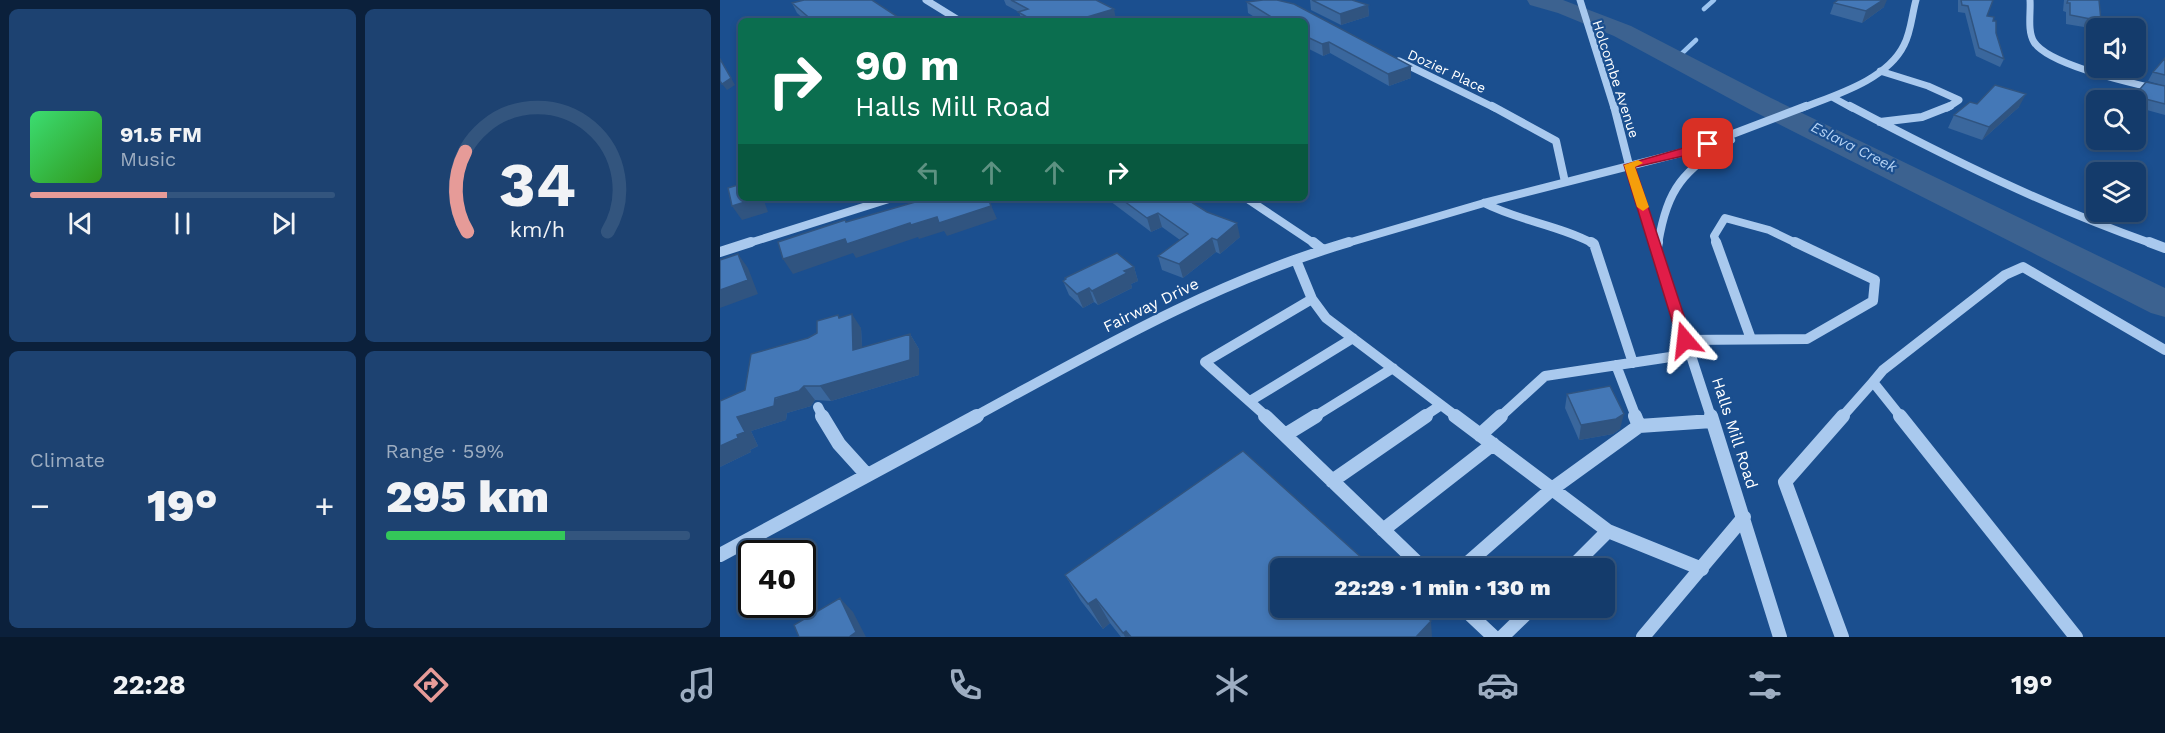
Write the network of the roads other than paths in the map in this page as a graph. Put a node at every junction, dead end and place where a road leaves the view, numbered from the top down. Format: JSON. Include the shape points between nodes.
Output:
{"nodes":[{"id":1,"x":926,"y":0,"type":"edge"},
{"id":2,"x":1580,"y":0,"type":"edge"},
{"id":3,"x":1916,"y":0,"type":"edge"},
{"id":4,"x":2030,"y":0,"type":"edge"},
{"id":5,"x":955,"y":18,"type":"edge"},
{"id":6,"x":1388,"y":56,"type":"edge"},
{"id":7,"x":1880,"y":71,"type":"junction"},
{"id":8,"x":2165,"y":91,"type":"edge"},
{"id":9,"x":1832,"y":97,"type":"junction"},
{"id":10,"x":1880,"y":122,"type":"junction"},
{"id":11,"x":1747,"y":129,"type":"junction"},
{"id":12,"x":1629,"y":165,"type":"junction"},
{"id":13,"x":1565,"y":182,"type":"junction"},
{"id":14,"x":882,"y":201,"type":"edge"},
{"id":15,"x":1251,"y":201,"type":"edge"},
{"id":16,"x":1484,"y":203,"type":"junction"},
{"id":17,"x":1657,"y":248,"type":"junction"},
{"id":18,"x":2165,"y":248,"type":"edge"},
{"id":19,"x":1323,"y":250,"type":"junction"},
{"id":20,"x":720,"y":252,"type":"edge"},
{"id":21,"x":1296,"y":260,"type":"junction"},
{"id":22,"x":1312,"y":299,"type":"junction"},
{"id":23,"x":1353,"y":339,"type":"junction"},
{"id":24,"x":1751,"y":339,"type":"junction"},
{"id":25,"x":1685,"y":340,"type":"junction"},
{"id":26,"x":2165,"y":350,"type":"edge"},
{"id":27,"x":1690,"y":354,"type":"junction"},
{"id":28,"x":1633,"y":363,"type":"junction"},
{"id":29,"x":1616,"y":365,"type":"junction"},
{"id":30,"x":1393,"y":368,"type":"junction"},
{"id":31,"x":1873,"y":382,"type":"junction"},
{"id":32,"x":1250,"y":401,"type":"junction"},
{"id":33,"x":1441,"y":405,"type":"junction"},
{"id":34,"x":818,"y":407,"type":"dead end"},
{"id":35,"x":1712,"y":421,"type":"junction"},
{"id":36,"x":1639,"y":426,"type":"junction"},
{"id":37,"x":1285,"y":435,"type":"junction"},
{"id":38,"x":1480,"y":435,"type":"junction"},
{"id":39,"x":1493,"y":444,"type":"junction"},
{"id":40,"x":867,"y":476,"type":"junction"},
{"id":41,"x":1332,"y":481,"type":"junction"},
{"id":42,"x":1552,"y":489,"type":"junction"},
{"id":43,"x":1744,"y":517,"type":"junction"},
{"id":44,"x":1383,"y":530,"type":"junction"},
{"id":45,"x":1608,"y":531,"type":"junction"},
{"id":46,"x":720,"y":555,"type":"edge"},
{"id":47,"x":1412,"y":558,"type":"edge"},
{"id":48,"x":1473,"y":558,"type":"edge"},
{"id":49,"x":1581,"y":558,"type":"edge"},
{"id":50,"x":1702,"y":569,"type":"junction"},
{"id":51,"x":1474,"y":618,"type":"edge"},
{"id":52,"x":1522,"y":618,"type":"edge"},
{"id":53,"x":1494,"y":637,"type":"edge"},
{"id":54,"x":1502,"y":637,"type":"edge"},
{"id":55,"x":1644,"y":637,"type":"edge"},
{"id":56,"x":1780,"y":637,"type":"edge"},
{"id":57,"x":1842,"y":637,"type":"edge"},
{"id":58,"x":2076,"y":637,"type":"edge"}],
"edges":[{"from":1,"to":5,"type":"street"},
{"from":2,"to":12,"type":"street","name":"Holcombe Avenue"},
{"from":3,"to":7,"type":"street","via":[[1904,46]]},
{"from":4,"to":8,"type":"street","via":[[2032,33],[2042,51],[2089,70]]},
{"from":6,"to":13,"type":"street","name":"Dozier Place","via":[[1556,141]]},
{"from":7,"to":9,"type":"street","via":[[1857,87]]},
{"from":7,"to":10,"type":"street","via":[[1959,100],[1936,114]]},
{"from":9,"to":10,"type":"street"},
{"from":9,"to":11,"type":"street"},
{"from":10,"to":18,"type":"street","via":[[2107,229]]},
{"from":11,"to":12,"type":"street","via":[[1688,151]]},
{"from":11,"to":17,"type":"street","via":[[1681,179],[1668,201]]},
{"from":12,"to":13,"type":"street","name":"Fairway Drive"},
{"from":12,"to":17,"type":"street","name":"Halls Mill Road"},
{"from":13,"to":16,"type":"street","name":"Fairway Drive"},
{"from":14,"to":20,"type":"street"},
{"from":15,"to":19,"type":"street"},
{"from":16,"to":19,"type":"street","name":"Fairway Drive"},
{"from":16,"to":28,"type":"street","via":[[1594,244]]},
{"from":17,"to":25,"type":"street","name":"Halls Mill Road"},
{"from":19,"to":21,"type":"street","name":"Fairway Drive"},
{"from":21,"to":22,"type":"street"},
{"from":21,"to":40,"type":"street","name":"Fairway Drive","via":[[1202,297]]},
{"from":22,"to":23,"type":"street","via":[[1326,318]]},
{"from":22,"to":32,"type":"street","via":[[1205,362]]},
{"from":23,"to":30,"type":"street"},
{"from":23,"to":32,"type":"street"},
{"from":24,"to":24,"type":"street","via":[[1714,236],[1725,218],[1769,230],[1875,280],[1873,301],[1807,339]]},
{"from":24,"to":25,"type":"street"},
{"from":25,"to":27,"type":"street","name":"Halls Mill Road"},
{"from":26,"to":31,"type":"street","via":[[2023,267],[2005,275],[1883,370]]},
{"from":27,"to":28,"type":"street"},
{"from":27,"to":35,"type":"street","name":"Halls Mill Road"},
{"from":28,"to":29,"type":"street"},
{"from":29,"to":36,"type":"street"},
{"from":29,"to":38,"type":"street","via":[[1545,376]]},
{"from":30,"to":33,"type":"street"},
{"from":30,"to":37,"type":"street"},
{"from":31,"to":57,"type":"street","via":[[1785,482]]},
{"from":31,"to":58,"type":"street"},
{"from":32,"to":37,"type":"street"},
{"from":33,"to":38,"type":"street"},
{"from":33,"to":41,"type":"street"},
{"from":34,"to":40,"type":"street","via":[[831,435]]},
{"from":35,"to":36,"type":"street"},
{"from":35,"to":43,"type":"street","name":"Halls Mill Road"},
{"from":36,"to":42,"type":"street"},
{"from":37,"to":41,"type":"street"},
{"from":38,"to":39,"type":"street"},
{"from":39,"to":42,"type":"street"},
{"from":39,"to":44,"type":"street"},
{"from":40,"to":46,"type":"street","name":"Fairway Drive"},
{"from":41,"to":44,"type":"street"},
{"from":42,"to":45,"type":"street"},
{"from":42,"to":48,"type":"street"},
{"from":43,"to":50,"type":"street"},
{"from":43,"to":56,"type":"street","name":"Halls Mill Road"},
{"from":44,"to":47,"type":"street"},
{"from":45,"to":49,"type":"street"},
{"from":45,"to":50,"type":"street"},
{"from":50,"to":55,"type":"street"},
{"from":51,"to":53,"type":"street"},
{"from":52,"to":54,"type":"street"}]}
